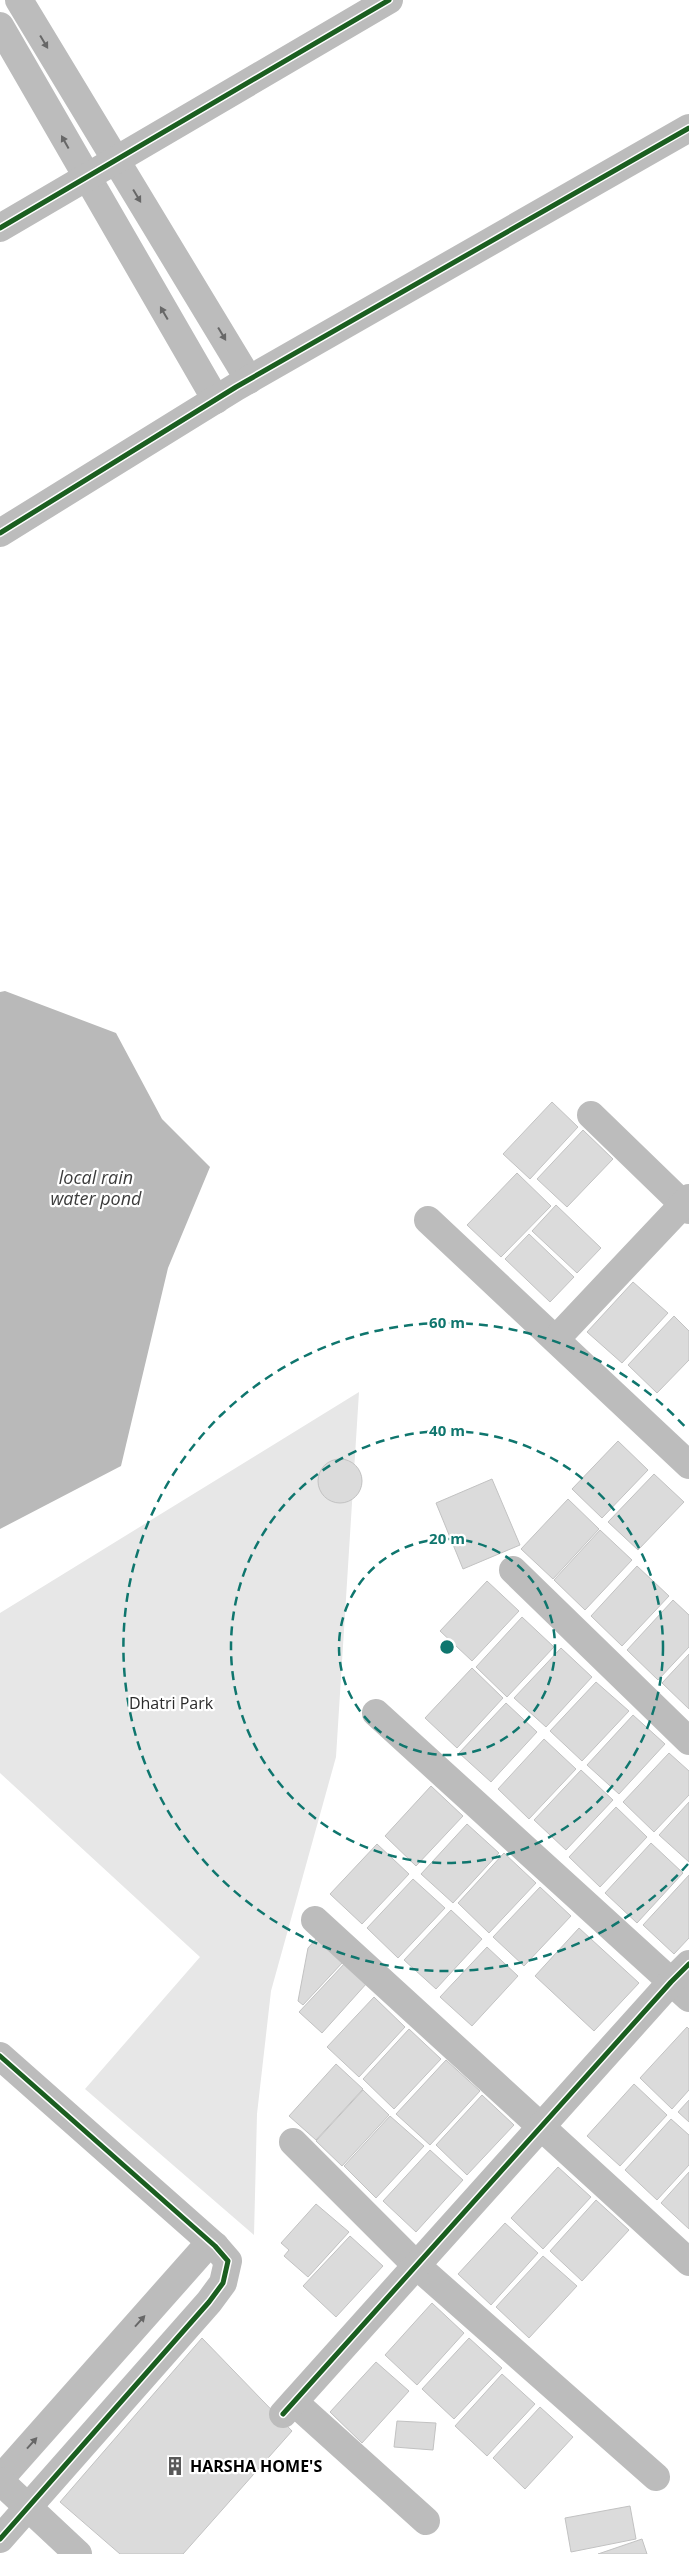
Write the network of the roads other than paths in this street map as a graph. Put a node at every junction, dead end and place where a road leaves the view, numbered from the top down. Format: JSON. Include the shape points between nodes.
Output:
{"nodes":[{"id":1,"x":19,"y":0,"type":"edge"},
{"id":2,"x":389,"y":0,"type":"edge"},
{"id":3,"x":0,"y":26,"type":"edge"},
{"id":4,"x":689,"y":128,"type":"edge"},
{"id":5,"x":116,"y":160,"type":"junction"},
{"id":6,"x":86,"y":178,"type":"junction"},
{"id":7,"x":0,"y":228,"type":"edge"},
{"id":8,"x":249,"y":380,"type":"junction"},
{"id":9,"x":216,"y":400,"type":"junction"},
{"id":10,"x":0,"y":533,"type":"edge"},
{"id":11,"x":591,"y":1115,"type":"dead end"},
{"id":12,"x":687,"y":1204,"type":"edge"},
{"id":13,"x":428,"y":1220,"type":"dead end"},
{"id":14,"x":556,"y":1339,"type":"junction"},
{"id":15,"x":689,"y":1465,"type":"edge"},
{"id":16,"x":514,"y":1570,"type":"dead end"},
{"id":17,"x":376,"y":1713,"type":"dead end"},
{"id":18,"x":689,"y":1741,"type":"edge"},
{"id":19,"x":315,"y":1920,"type":"dead end"},
{"id":20,"x":683,"y":1981,"type":"edge"},
{"id":21,"x":0,"y":2056,"type":"edge"},
{"id":22,"x":541,"y":2127,"type":"junction"},
{"id":23,"x":293,"y":2142,"type":"dead end"},
{"id":24,"x":215,"y":2246,"type":"junction"},
{"id":25,"x":689,"y":2262,"type":"edge"},
{"id":26,"x":416,"y":2266,"type":"junction"},
{"id":27,"x":656,"y":2477,"type":"dead end"},
{"id":28,"x":0,"y":2480,"type":"edge"},
{"id":29,"x":30,"y":2507,"type":"junction"},
{"id":30,"x":426,"y":2521,"type":"dead end"},
{"id":31,"x":0,"y":2539,"type":"edge"},
{"id":32,"x":78,"y":2554,"type":"edge"}],
"edges":[{"from":1,"to":5,"type":"street","one_way":true},
{"from":2,"to":5,"type":"street"},
{"from":6,"to":3,"type":"street","one_way":true},
{"from":4,"to":8,"type":"street"},
{"from":5,"to":6,"type":"street"},
{"from":5,"to":8,"type":"street","one_way":true},
{"from":6,"to":7,"type":"street"},
{"from":9,"to":6,"type":"street","one_way":true},
{"from":8,"to":9,"type":"street"},
{"from":9,"to":10,"type":"street"},
{"from":11,"to":12,"type":"street"},
{"from":12,"to":14,"type":"street"},
{"from":13,"to":14,"type":"street"},
{"from":14,"to":15,"type":"street"},
{"from":16,"to":18,"type":"street"},
{"from":17,"to":20,"type":"street"},
{"from":19,"to":22,"type":"street"},
{"from":20,"to":22,"type":"street"},
{"from":21,"to":24,"type":"street"},
{"from":22,"to":25,"type":"street"},
{"from":22,"to":26,"type":"street"},
{"from":23,"to":26,"type":"street"},
{"from":28,"to":24,"type":"street","one_way":true,"via":[[204,2249]]},
{"from":24,"to":29,"type":"street","via":[[228,2261],[223,2283]]},
{"from":26,"to":27,"type":"street"},
{"from":26,"to":30,"type":"street","via":[[289,2408]]},
{"from":28,"to":29,"type":"street"},
{"from":29,"to":31,"type":"street"},
{"from":29,"to":32,"type":"street"}]}
